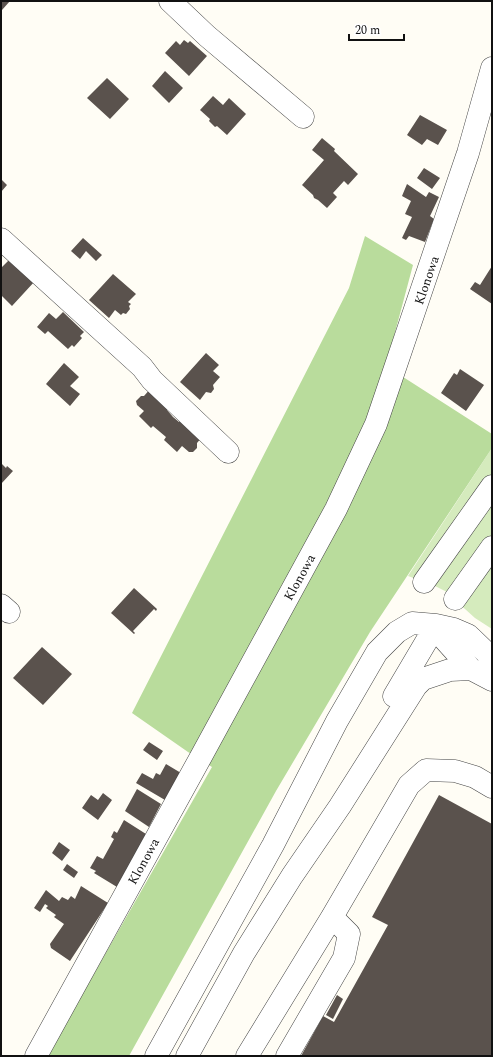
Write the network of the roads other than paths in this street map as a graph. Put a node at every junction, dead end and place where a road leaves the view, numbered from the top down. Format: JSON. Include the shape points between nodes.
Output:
{"nodes":[{"id":1,"x":170,"y":1,"type":"edge"},
{"id":2,"x":492,"y":68,"type":"edge"},
{"id":3,"x":303,"y":117,"type":"dead end"},
{"id":4,"x":1,"y":239,"type":"edge"},
{"id":5,"x":228,"y":452,"type":"dead end"},
{"id":6,"x":492,"y":486,"type":"edge"},
{"id":7,"x":492,"y":547,"type":"edge"},
{"id":8,"x":424,"y":582,"type":"dead end"},
{"id":9,"x":455,"y":599,"type":"dead end"},
{"id":10,"x":436,"y":625,"type":"junction"},
{"id":11,"x":492,"y":658,"type":"edge"},
{"id":12,"x":471,"y":668,"type":"junction"},
{"id":13,"x":492,"y":680,"type":"edge"},
{"id":14,"x":492,"y":787,"type":"edge"},
{"id":15,"x":292,"y":876,"type":"junction"},
{"id":16,"x":332,"y":917,"type":"junction"},
{"id":17,"x":36,"y":1056,"type":"edge"},
{"id":18,"x":156,"y":1056,"type":"edge"},
{"id":19,"x":187,"y":1056,"type":"edge"},
{"id":20,"x":247,"y":1056,"type":"edge"},
{"id":21,"x":287,"y":1056,"type":"edge"}],
"edges":[{"from":1,"to":3,"type":"street"},
{"from":2,"to":17,"type":"street","name":"Klonowa","via":[[468,153],[376,424],[336,509]]},
{"from":4,"to":5,"type":"street","via":[[142,366],[152,380]]},
{"from":6,"to":8,"type":"street"},
{"from":7,"to":9,"type":"street"},
{"from":10,"to":11,"type":"street","via":[[468,635]]},
{"from":10,"to":12,"type":"street","via":[[444,639]]},
{"from":10,"to":15,"type":"street","via":[[322,819]]},
{"from":10,"to":18,"type":"street","via":[[412,623],[397,632],[377,652]]},
{"from":12,"to":13,"type":"street"},
{"from":12,"to":15,"type":"street","via":[[450,670],[423,679],[416,686]]},
{"from":14,"to":16,"type":"street","via":[[475,777],[455,771],[426,770],[409,784]]},
{"from":15,"to":19,"type":"street","via":[[244,953]]},
{"from":16,"to":20,"type":"street"},
{"from":16,"to":21,"type":"street","via":[[348,934],[344,958]]}]}
